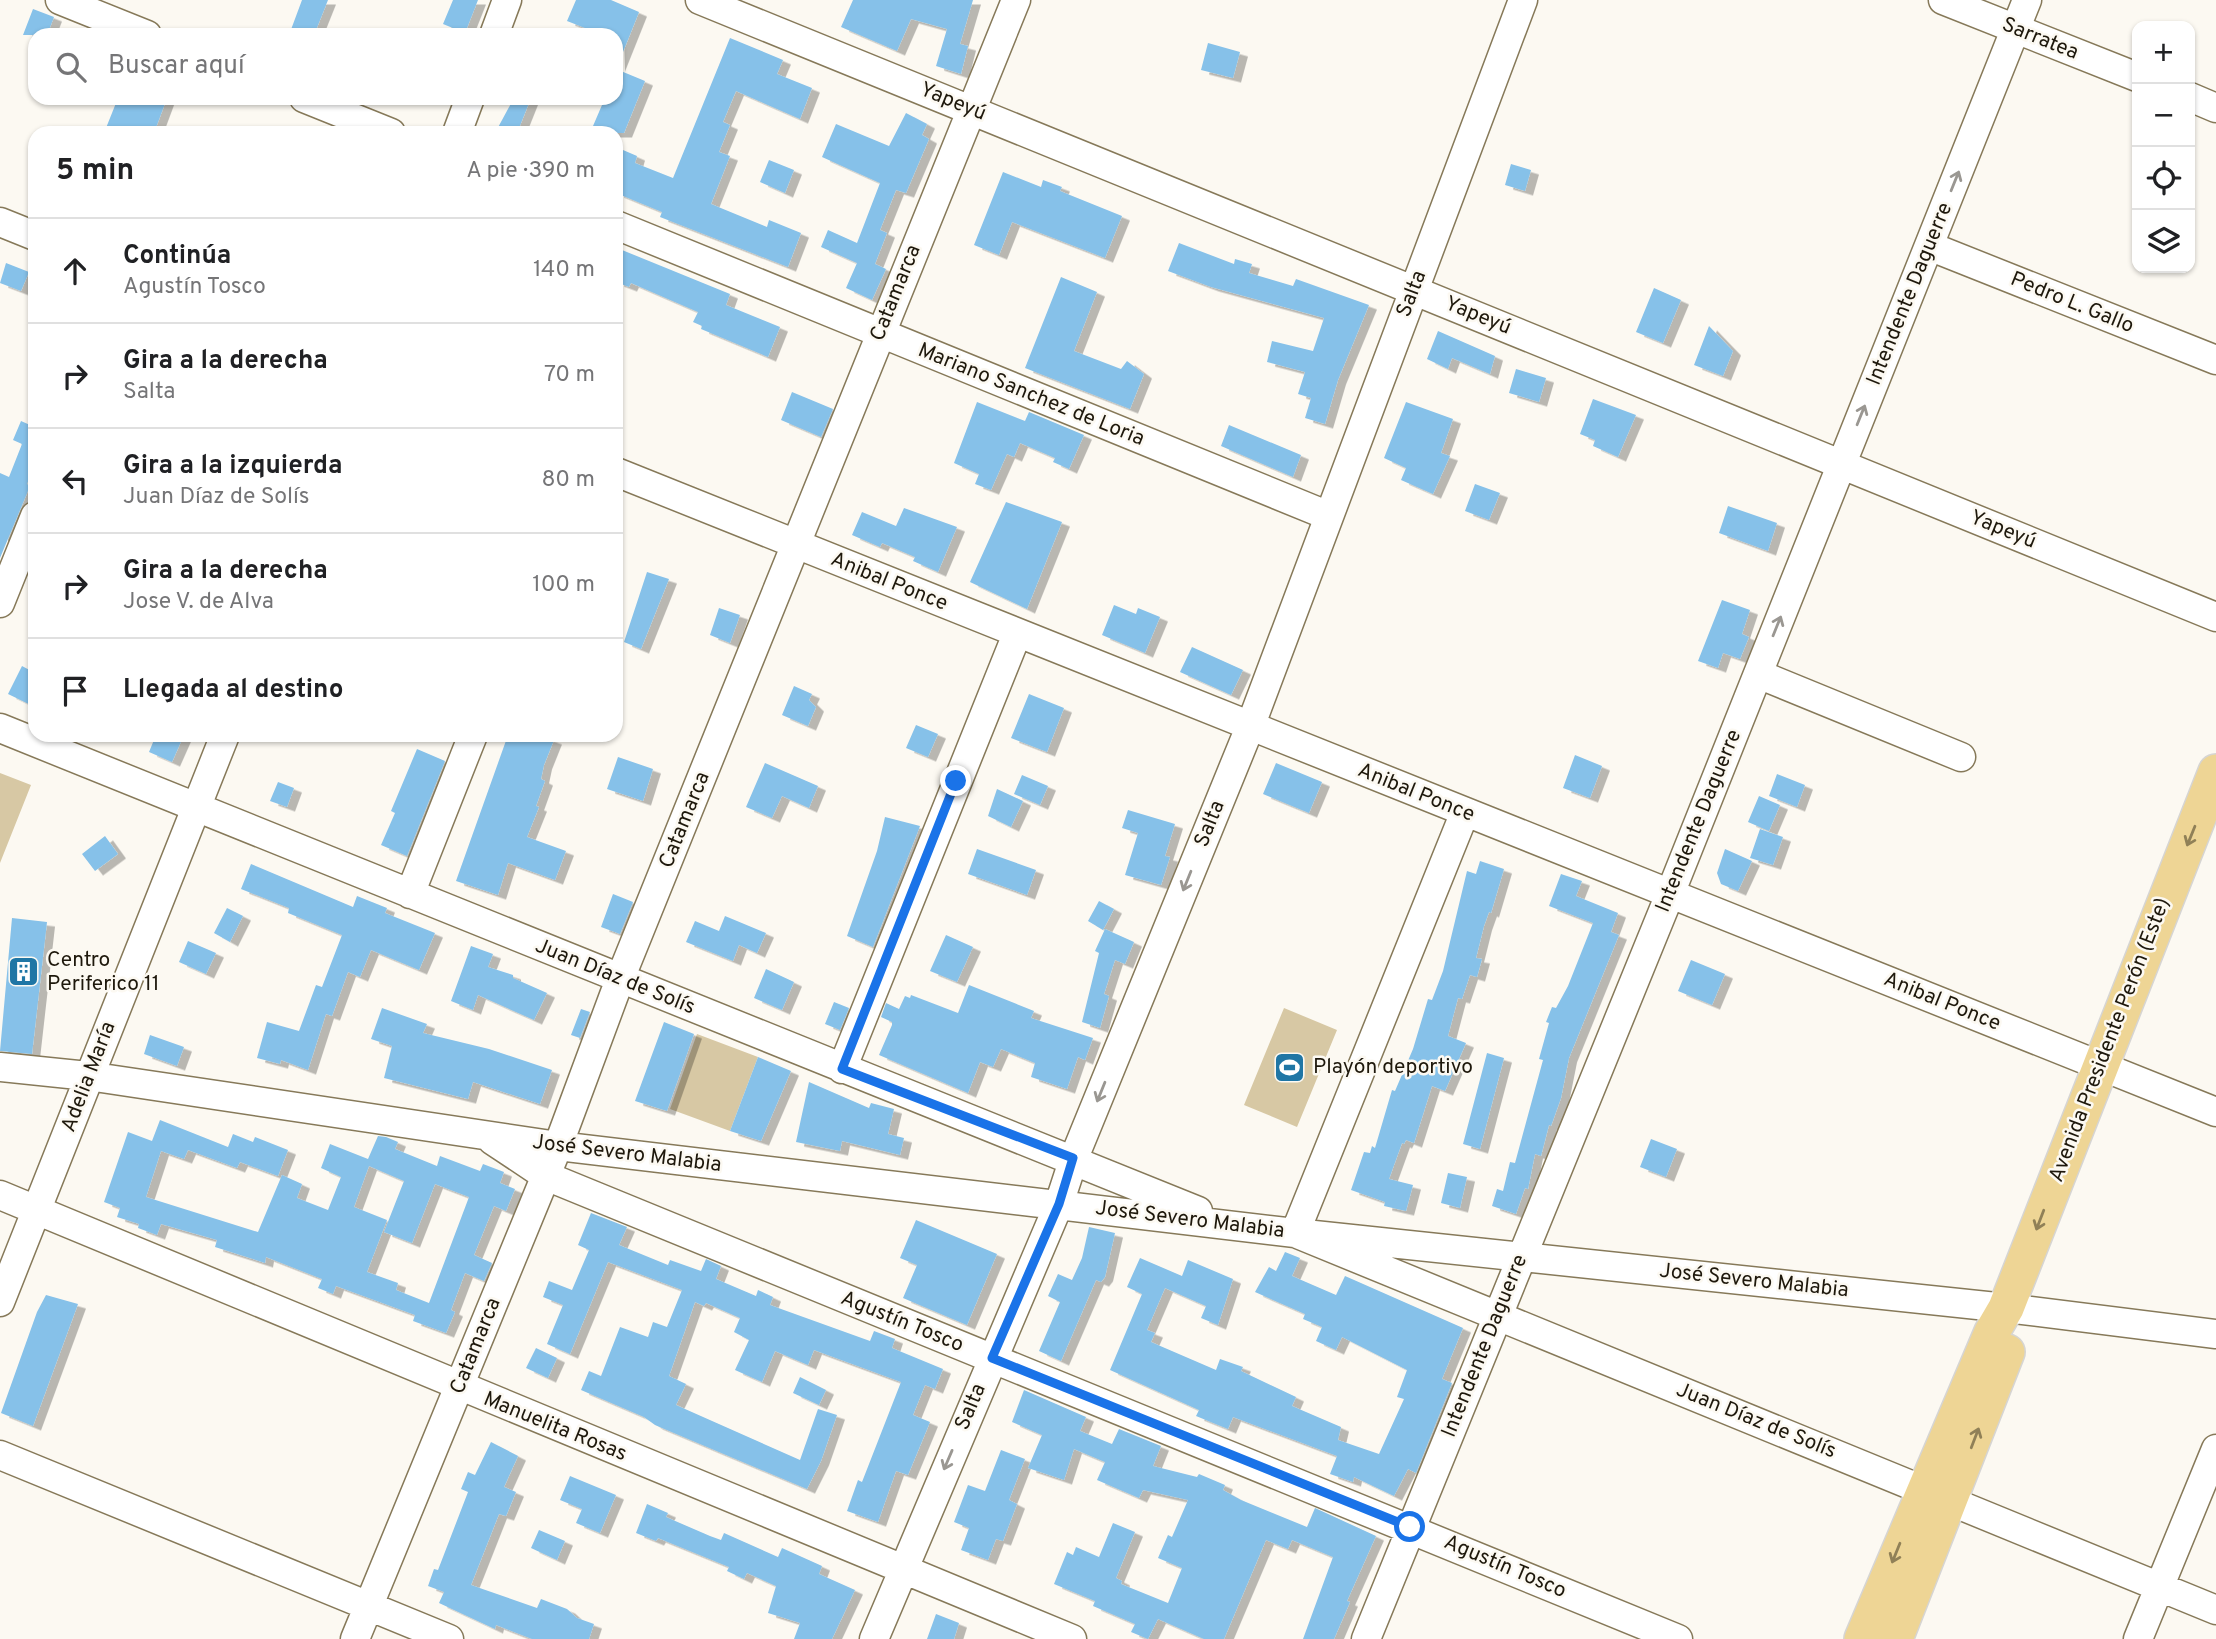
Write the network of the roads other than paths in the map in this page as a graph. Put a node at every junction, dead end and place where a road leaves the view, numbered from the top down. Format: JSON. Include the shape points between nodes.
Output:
{"nodes":[{"id":1,"x":60,"y":0,"type":"edge"},
{"id":2,"x":507,"y":0,"type":"edge"},
{"id":3,"x":701,"y":0,"type":"edge"},
{"id":4,"x":1016,"y":0,"type":"edge"},
{"id":5,"x":1523,"y":0,"type":"edge"},
{"id":6,"x":1943,"y":0,"type":"edge"},
{"id":7,"x":2027,"y":0,"type":"edge"},
{"id":8,"x":130,"y":28,"type":"edge"},
{"id":9,"x":497,"y":28,"type":"edge"},
{"id":10,"x":2015,"y":29,"type":"junction"},
{"id":11,"x":2132,"y":75,"type":"edge"},
{"id":12,"x":2195,"y":99,"type":"edge"},
{"id":13,"x":321,"y":105,"type":"edge"},
{"id":14,"x":467,"y":105,"type":"edge"},
{"id":15,"x":2216,"y":107,"type":"edge"},
{"id":16,"x":970,"y":109,"type":"junction"},
{"id":17,"x":374,"y":126,"type":"edge"},
{"id":18,"x":460,"y":126,"type":"edge"},
{"id":19,"x":0,"y":222,"type":"edge"},
{"id":20,"x":623,"y":228,"type":"edge"},
{"id":21,"x":28,"y":233,"type":"edge"},
{"id":22,"x":1929,"y":246,"type":"junction"},
{"id":23,"x":1414,"y":290,"type":"junction"},
{"id":24,"x":880,"y":334,"type":"junction"},
{"id":25,"x":2216,"y":360,"type":"edge"},
{"id":26,"x":1842,"y":464,"type":"junction"},
{"id":27,"x":623,"y":474,"type":"edge"},
{"id":28,"x":1329,"y":516,"type":"junction"},
{"id":29,"x":28,"y":533,"type":"edge"},
{"id":30,"x":796,"y":544,"type":"junction"},
{"id":31,"x":0,"y":603,"type":"edge"},
{"id":32,"x":2216,"y":617,"type":"edge"},
{"id":33,"x":1017,"y":634,"type":"junction"},
{"id":34,"x":1758,"y":674,"type":"junction"},
{"id":35,"x":1250,"y":727,"type":"junction"},
{"id":36,"x":0,"y":728,"type":"edge"},
{"id":37,"x":28,"y":739,"type":"edge"},
{"id":38,"x":34,"y":742,"type":"edge"},
{"id":39,"x":222,"y":742,"type":"edge"},
{"id":40,"x":470,"y":742,"type":"edge"},
{"id":41,"x":1961,"y":757,"type":"dead end"},
{"id":42,"x":2216,"y":772,"type":"edge"},
{"id":43,"x":197,"y":808,"type":"junction"},
{"id":44,"x":1465,"y":813,"type":"junction"},
{"id":45,"x":410,"y":894,"type":"junction"},
{"id":46,"x":1670,"y":894,"type":"junction"},
{"id":47,"x":621,"y":979,"type":"junction"},
{"id":48,"x":2099,"y":1065,"type":"junction"},
{"id":49,"x":0,"y":1067,"type":"edge"},
{"id":50,"x":842,"y":1069,"type":"junction"},
{"id":51,"x":88,"y":1076,"type":"junction"},
{"id":52,"x":2216,"y":1112,"type":"edge"},
{"id":53,"x":483,"y":1135,"type":"junction"},
{"id":54,"x":558,"y":1146,"type":"junction"},
{"id":55,"x":1073,"y":1158,"type":"junction"},
{"id":56,"x":546,"y":1175,"type":"junction"},
{"id":57,"x":0,"y":1195,"type":"edge"},
{"id":58,"x":1059,"y":1204,"type":"junction"},
{"id":59,"x":37,"y":1210,"type":"junction"},
{"id":60,"x":1231,"y":1225,"type":"junction"},
{"id":61,"x":1295,"y":1233,"type":"junction"},
{"id":62,"x":1522,"y":1255,"type":"junction"},
{"id":63,"x":0,"y":1302,"type":"edge"},
{"id":64,"x":2006,"y":1308,"type":"junction"},
{"id":65,"x":1498,"y":1314,"type":"junction"},
{"id":66,"x":2216,"y":1334,"type":"edge"},
{"id":67,"x":992,"y":1358,"type":"junction"},
{"id":68,"x":459,"y":1387,"type":"junction"},
{"id":69,"x":2216,"y":1449,"type":"edge"},
{"id":70,"x":0,"y":1455,"type":"edge"},
{"id":71,"x":1936,"y":1496,"type":"junction"},
{"id":72,"x":1410,"y":1527,"type":"junction"},
{"id":73,"x":902,"y":1569,"type":"junction"},
{"id":74,"x":2160,"y":1587,"type":"junction"},
{"id":75,"x":368,"y":1607,"type":"junction"},
{"id":76,"x":2216,"y":1610,"type":"edge"},
{"id":77,"x":355,"y":1639,"type":"edge"},
{"id":78,"x":449,"y":1639,"type":"edge"},
{"id":79,"x":874,"y":1639,"type":"edge"},
{"id":80,"x":1072,"y":1639,"type":"edge"},
{"id":81,"x":1366,"y":1639,"type":"edge"},
{"id":82,"x":1678,"y":1639,"type":"edge"},
{"id":83,"x":1862,"y":1639,"type":"edge"},
{"id":84,"x":1895,"y":1639,"type":"edge"},
{"id":85,"x":2138,"y":1639,"type":"edge"}],
"edges":[{"from":1,"to":8,"type":"street"},
{"from":2,"to":9,"type":"street"},
{"from":3,"to":16,"type":"street","name":"Yapeyú"},
{"from":4,"to":16,"type":"street","name":"Catamarca"},
{"from":5,"to":23,"type":"street","name":"Salta"},
{"from":6,"to":10,"type":"street","name":"Sarratea"},
{"from":7,"to":10,"type":"street","name":"Intendente Daguerre"},
{"from":10,"to":11,"type":"street","name":"Sarratea"},
{"from":22,"to":10,"type":"street","name":"Intendente Daguerre","one_way":true},
{"from":12,"to":15,"type":"street"},
{"from":13,"to":17,"type":"street"},
{"from":14,"to":18,"type":"street"},
{"from":16,"to":23,"type":"street","name":"Yapeyú"},
{"from":16,"to":24,"type":"street","name":"Catamarca"},
{"from":19,"to":21,"type":"street"},
{"from":20,"to":24,"type":"street","name":"Mariano Sanchez de Loria"},
{"from":22,"to":25,"type":"street","name":"Pedro L. Gallo"},
{"from":26,"to":22,"type":"street","name":"Intendente Daguerre","one_way":true},
{"from":23,"to":26,"type":"street","name":"Yapeyú"},
{"from":23,"to":28,"type":"street","name":"Salta"},
{"from":24,"to":28,"type":"street","name":"Mariano Sanchez de Loria"},
{"from":24,"to":30,"type":"street","name":"Catamarca"},
{"from":26,"to":32,"type":"street","name":"Yapeyú"},
{"from":34,"to":26,"type":"street","name":"Intendente Daguerre","one_way":true},
{"from":27,"to":30,"type":"street","name":"Anibal Ponce"},
{"from":28,"to":35,"type":"street","name":"Salta"},
{"from":29,"to":31,"type":"street"},
{"from":30,"to":33,"type":"street","name":"Anibal Ponce"},
{"from":30,"to":47,"type":"street","name":"Catamarca"},
{"from":33,"to":35,"type":"street","name":"Anibal Ponce"},
{"from":33,"to":50,"type":"street"},
{"from":34,"to":41,"type":"street"},
{"from":34,"to":46,"type":"street","name":"Intendente Daguerre"},
{"from":35,"to":44,"type":"street","name":"Anibal Ponce"},
{"from":35,"to":55,"type":"street","name":"Salta","one_way":true},
{"from":36,"to":37,"type":"street","name":"Juan Díaz de Solís"},
{"from":38,"to":43,"type":"street","name":"Juan Díaz de Solís"},
{"from":39,"to":43,"type":"street","name":"Adelia María"},
{"from":40,"to":45,"type":"street"},
{"from":42,"to":48,"type":"main road","name":"Avenida Presidente Perón (Este)","one_way":true},
{"from":43,"to":45,"type":"street","name":"Juan Díaz de Solís"},
{"from":43,"to":51,"type":"street","name":"Adelia María"},
{"from":44,"to":46,"type":"street","name":"Anibal Ponce"},
{"from":44,"to":61,"type":"street"},
{"from":45,"to":47,"type":"street","name":"Juan Díaz de Solís"},
{"from":46,"to":48,"type":"street","name":"Anibal Ponce"},
{"from":46,"to":62,"type":"street","name":"Intendente Daguerre"},
{"from":47,"to":50,"type":"street","name":"Juan Díaz de Solís"},
{"from":47,"to":54,"type":"street","name":"Catamarca"},
{"from":48,"to":52,"type":"street","name":"Anibal Ponce"},
{"from":48,"to":64,"type":"main road","name":"Avenida Presidente Perón (Este)","one_way":true},
{"from":49,"to":51,"type":"street","name":"José Severo Malabia"},
{"from":50,"to":55,"type":"street","name":"Juan Díaz de Solís"},
{"from":51,"to":53,"type":"street","name":"José Severo Malabia"},
{"from":51,"to":59,"type":"street","name":"Adelia María"},
{"from":53,"to":54,"type":"street","name":"José Severo Malabia"},
{"from":53,"to":56,"type":"street","name":"Agustín Tosco"},
{"from":54,"to":56,"type":"street","name":"Catamarca"},
{"from":54,"to":58,"type":"street","name":"José Severo Malabia"},
{"from":55,"to":58,"type":"street","name":"Salta"},
{"from":55,"to":60,"type":"street","name":"Juan Díaz de Solís"},
{"from":56,"to":67,"type":"street","name":"Agustín Tosco"},
{"from":56,"to":68,"type":"street","name":"Catamarca"},
{"from":57,"to":59,"type":"street","name":"Manuelita Rosas"},
{"from":58,"to":60,"type":"street","name":"José Severo Malabia"},
{"from":58,"to":67,"type":"street","name":"Salta"},
{"from":59,"to":63,"type":"street","name":"Adelia María"},
{"from":59,"to":68,"type":"street","name":"Manuelita Rosas"},
{"from":60,"to":61,"type":"street","name":"José Severo Malabia"},
{"from":61,"to":62,"type":"street","name":"José Severo Malabia"},
{"from":61,"to":65,"type":"street","name":"Juan Díaz de Solís"},
{"from":62,"to":64,"type":"street","name":"José Severo Malabia"},
{"from":62,"to":65,"type":"street","name":"Intendente Daguerre"},
{"from":64,"to":66,"type":"street","name":"José Severo Malabia"},
{"from":64,"to":71,"type":"main road","name":"Avenida Presidente Perón (Este)","via":[[2012,1339]]},
{"from":65,"to":71,"type":"street","name":"Juan Díaz de Solís"},
{"from":65,"to":72,"type":"street","name":"Intendente Daguerre"},
{"from":67,"to":72,"type":"street","name":"Agustín Tosco"},
{"from":67,"to":73,"type":"street","name":"Salta","one_way":true},
{"from":68,"to":73,"type":"street","name":"Manuelita Rosas"},
{"from":68,"to":75,"type":"street","name":"Catamarca"},
{"from":69,"to":74,"type":"street"},
{"from":70,"to":75,"type":"street"},
{"from":71,"to":74,"type":"street","name":"Juan Díaz de Solís"},
{"from":71,"to":83,"type":"main road","name":"Avenida Presidente Perón (Este)","one_way":true},
{"from":71,"to":84,"type":"main road","name":"Avenida Presidente Perón (Este)"},
{"from":72,"to":81,"type":"street","name":"Intendente Daguerre"},
{"from":72,"to":82,"type":"street","name":"Agustín Tosco"},
{"from":73,"to":79,"type":"street","name":"Salta"},
{"from":73,"to":80,"type":"street","name":"Manuelita Rosas"},
{"from":74,"to":76,"type":"street","name":"Juan Díaz de Solís"},
{"from":74,"to":85,"type":"street"},
{"from":75,"to":77,"type":"street","name":"Catamarca"},
{"from":75,"to":78,"type":"street"}]}
